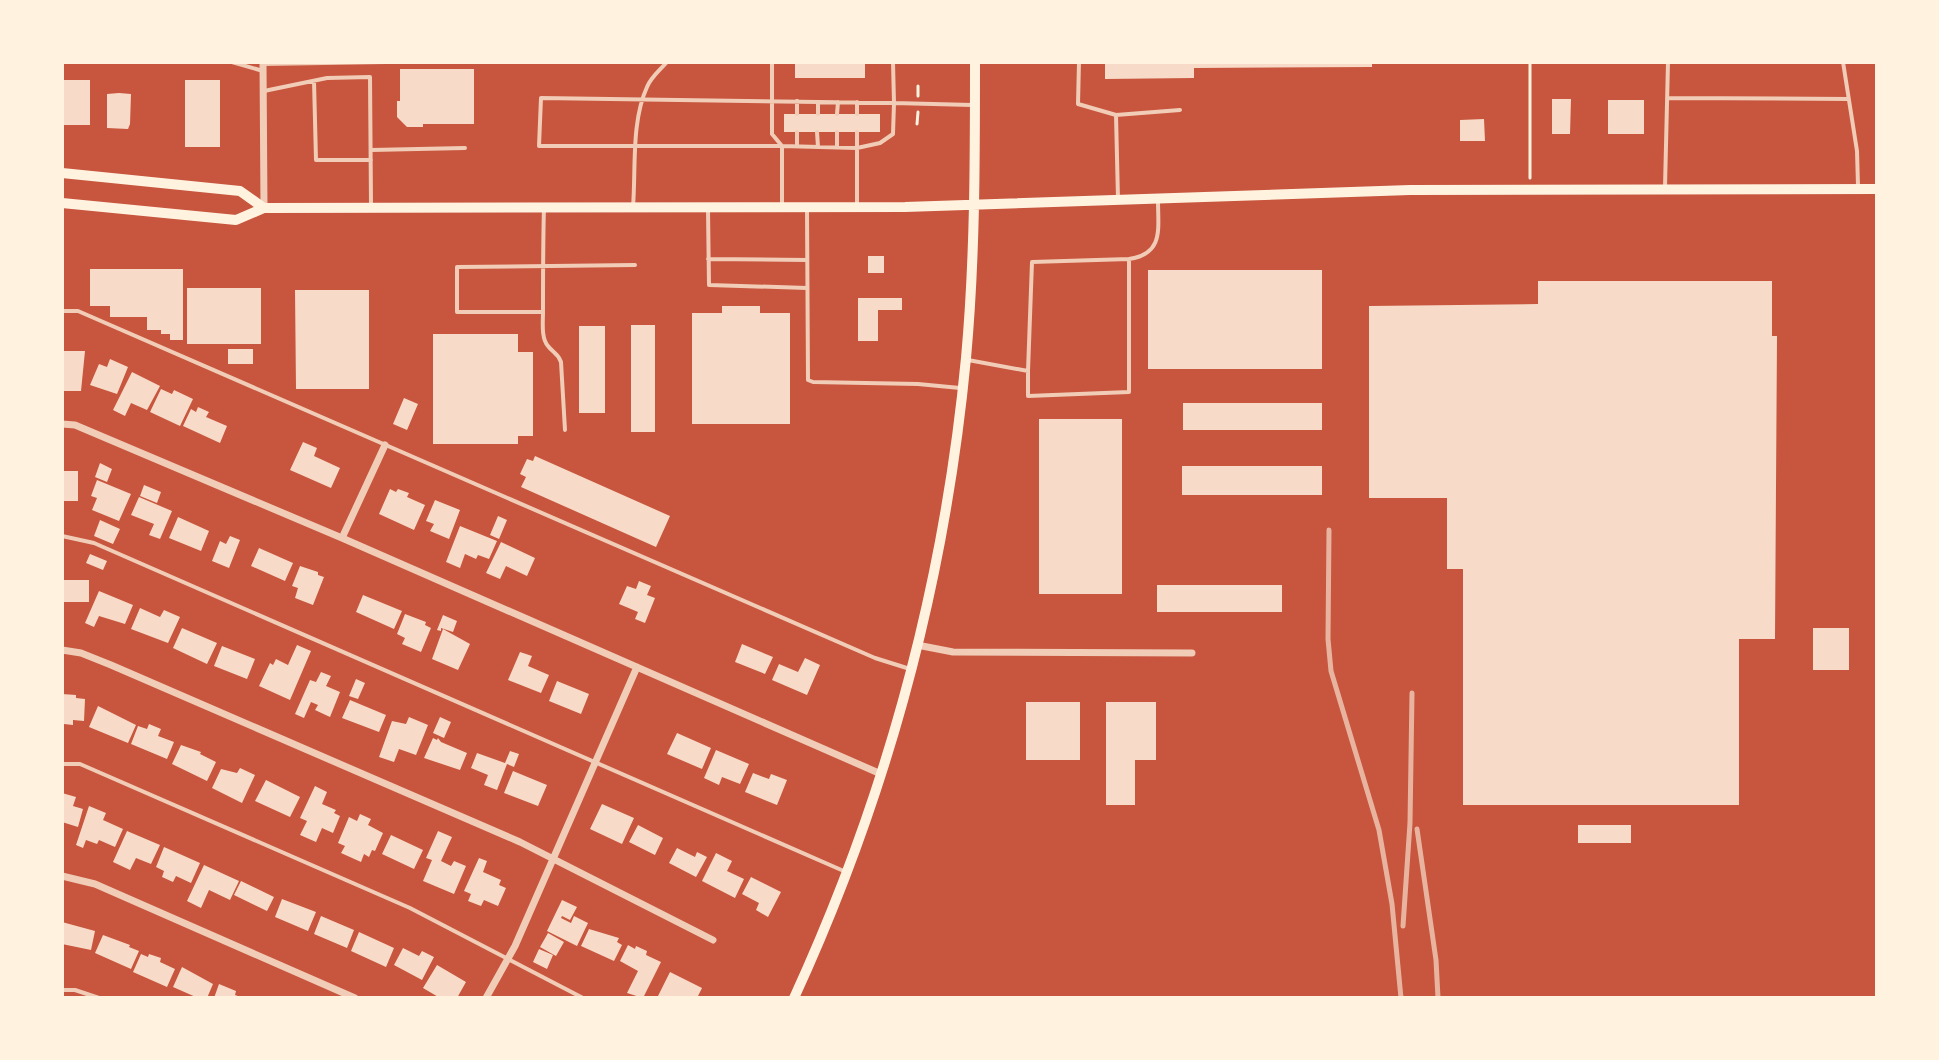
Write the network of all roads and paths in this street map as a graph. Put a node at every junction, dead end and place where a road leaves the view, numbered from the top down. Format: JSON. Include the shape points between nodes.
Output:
{"nodes":[{"id":1,"x":232,"y":62,"type":"edge"},
{"id":2,"x":386,"y":62,"type":"edge"},
{"id":3,"x":667,"y":62,"type":"edge"},
{"id":4,"x":772,"y":62,"type":"edge"},
{"id":5,"x":893,"y":62,"type":"edge"},
{"id":6,"x":975,"y":62,"type":"edge"},
{"id":7,"x":1079,"y":62,"type":"edge"},
{"id":8,"x":1530,"y":62,"type":"edge"},
{"id":9,"x":1668,"y":62,"type":"edge"},
{"id":10,"x":1843,"y":62,"type":"edge"},
{"id":11,"x":263,"y":66,"type":"edge"},
{"id":12,"x":314,"y":81,"type":"junction"},
{"id":13,"x":263,"y":91,"type":"junction"},
{"id":14,"x":1667,"y":98,"type":"junction"},
{"id":15,"x":642,"y":99,"type":"junction"},
{"id":16,"x":1849,"y":99,"type":"junction"},
{"id":17,"x":772,"y":101,"type":"junction"},
{"id":18,"x":797,"y":101,"type":"junction"},
{"id":19,"x":818,"y":102,"type":"junction"},
{"id":20,"x":838,"y":102,"type":"junction"},
{"id":21,"x":857,"y":102,"type":"junction"},
{"id":22,"x":894,"y":103,"type":"junction"},
{"id":23,"x":975,"y":105,"type":"junction"},
{"id":24,"x":1180,"y":110,"type":"dead end"},
{"id":25,"x":797,"y":114,"type":"dead end"},
{"id":26,"x":818,"y":114,"type":"dead end"},
{"id":27,"x":837,"y":114,"type":"dead end"},
{"id":28,"x":857,"y":114,"type":"dead end"},
{"id":29,"x":1116,"y":115,"type":"junction"},
{"id":30,"x":797,"y":132,"type":"dead end"},
{"id":31,"x":817,"y":132,"type":"dead end"},
{"id":32,"x":837,"y":132,"type":"dead end"},
{"id":33,"x":857,"y":132,"type":"dead end"},
{"id":34,"x":637,"y":145,"type":"junction"},
{"id":35,"x":782,"y":146,"type":"junction"},
{"id":36,"x":797,"y":147,"type":"junction"},
{"id":37,"x":818,"y":147,"type":"junction"},
{"id":38,"x":837,"y":147,"type":"junction"},
{"id":39,"x":465,"y":148,"type":"dead end"},
{"id":40,"x":857,"y":148,"type":"junction"},
{"id":41,"x":371,"y":150,"type":"junction"},
{"id":42,"x":371,"y":160,"type":"junction"},
{"id":43,"x":62,"y":173,"type":"edge"},
{"id":44,"x":1530,"y":188,"type":"junction"},
{"id":45,"x":1665,"y":189,"type":"junction"},
{"id":46,"x":1858,"y":189,"type":"junction"},
{"id":47,"x":1877,"y":189,"type":"edge"},
{"id":48,"x":1158,"y":198,"type":"junction"},
{"id":49,"x":1118,"y":200,"type":"junction"},
{"id":50,"x":62,"y":203,"type":"edge"},
{"id":51,"x":975,"y":205,"type":"junction"},
{"id":52,"x":857,"y":206,"type":"junction"},
{"id":53,"x":371,"y":207,"type":"junction"},
{"id":54,"x":544,"y":207,"type":"junction"},
{"id":55,"x":633,"y":207,"type":"junction"},
{"id":56,"x":708,"y":207,"type":"junction"},
{"id":57,"x":782,"y":207,"type":"junction"},
{"id":58,"x":807,"y":207,"type":"junction"},
{"id":59,"x":264,"y":208,"type":"junction"},
{"id":60,"x":708,"y":259,"type":"junction"},
{"id":61,"x":1129,"y":259,"type":"junction"},
{"id":62,"x":807,"y":260,"type":"junction"},
{"id":63,"x":635,"y":265,"type":"dead end"},
{"id":64,"x":543,"y":266,"type":"junction"},
{"id":65,"x":807,"y":288,"type":"junction"},
{"id":66,"x":62,"y":311,"type":"edge"},
{"id":67,"x":543,"y":312,"type":"junction"},
{"id":68,"x":966,"y":360,"type":"junction"},
{"id":69,"x":1028,"y":371,"type":"junction"},
{"id":70,"x":962,"y":388,"type":"junction"},
{"id":71,"x":62,"y":424,"type":"edge"},
{"id":72,"x":565,"y":430,"type":"dead end"},
{"id":73,"x":385,"y":445,"type":"junction"},
{"id":74,"x":62,"y":536,"type":"edge"},
{"id":75,"x":342,"y":538,"type":"junction"},
{"id":76,"x":917,"y":645,"type":"junction"},
{"id":77,"x":62,"y":650,"type":"edge"},
{"id":78,"x":1192,"y":653,"type":"dead end"},
{"id":79,"x":637,"y":667,"type":"junction"},
{"id":80,"x":912,"y":670,"type":"junction"},
{"id":81,"x":62,"y":764,"type":"edge"},
{"id":82,"x":594,"y":764,"type":"junction"},
{"id":83,"x":881,"y":774,"type":"junction"},
{"id":84,"x":552,"y":859,"type":"junction"},
{"id":85,"x":847,"y":873,"type":"junction"},
{"id":86,"x":62,"y":876,"type":"edge"},
{"id":87,"x":713,"y":940,"type":"dead end"},
{"id":88,"x":509,"y":958,"type":"junction"},
{"id":89,"x":62,"y":990,"type":"edge"},
{"id":90,"x":99,"y":998,"type":"edge"},
{"id":91,"x":355,"y":998,"type":"edge"},
{"id":92,"x":486,"y":998,"type":"edge"},
{"id":93,"x":583,"y":998,"type":"edge"},
{"id":94,"x":794,"y":998,"type":"edge"}],
"edges":[{"from":1,"to":11,"type":"lane"},
{"from":2,"to":11,"type":"lane"},
{"from":3,"to":15,"type":"lane"},
{"from":4,"to":17,"type":"lane"},
{"from":5,"to":22,"type":"lane"},
{"from":6,"to":23,"type":"main road"},
{"from":7,"to":29,"type":"lane","via":[[1078,104]]},
{"from":8,"to":44,"type":"path"},
{"from":9,"to":14,"type":"lane"},
{"from":10,"to":16,"type":"lane"},
{"from":11,"to":13,"type":"street"},
{"from":12,"to":13,"type":"lane"},
{"from":12,"to":41,"type":"lane","via":[[370,77]]},
{"from":12,"to":42,"type":"lane","via":[[316,160]]},
{"from":13,"to":59,"type":"street"},
{"from":14,"to":16,"type":"lane"},
{"from":14,"to":45,"type":"lane"},
{"from":15,"to":17,"type":"lane"},
{"from":15,"to":34,"type":"lane"},
{"from":15,"to":34,"type":"lane","via":[[541,98],[539,146]]},
{"from":16,"to":46,"type":"lane"},
{"from":17,"to":18,"type":"lane"},
{"from":17,"to":35,"type":"lane","via":[[772,134]]},
{"from":18,"to":19,"type":"lane"},
{"from":18,"to":25,"type":"lane"},
{"from":19,"to":20,"type":"lane"},
{"from":19,"to":26,"type":"lane"},
{"from":20,"to":21,"type":"lane"},
{"from":20,"to":27,"type":"lane"},
{"from":21,"to":22,"type":"lane"},
{"from":21,"to":28,"type":"lane"},
{"from":22,"to":23,"type":"lane"},
{"from":22,"to":40,"type":"lane","via":[[893,134]]},
{"from":23,"to":51,"type":"main road"},
{"from":24,"to":29,"type":"lane"},
{"from":29,"to":49,"type":"lane"},
{"from":30,"to":36,"type":"lane"},
{"from":31,"to":37,"type":"lane"},
{"from":32,"to":38,"type":"lane"},
{"from":33,"to":40,"type":"lane"},
{"from":34,"to":35,"type":"lane"},
{"from":34,"to":55,"type":"lane"},
{"from":35,"to":36,"type":"lane"},
{"from":35,"to":57,"type":"lane"},
{"from":36,"to":37,"type":"lane"},
{"from":37,"to":38,"type":"lane"},
{"from":38,"to":40,"type":"lane"},
{"from":39,"to":41,"type":"lane"},
{"from":40,"to":52,"type":"lane"},
{"from":41,"to":42,"type":"lane"},
{"from":42,"to":53,"type":"lane"},
{"from":43,"to":59,"type":"main road","via":[[240,191]]},
{"from":44,"to":45,"type":"main road"},
{"from":44,"to":48,"type":"main road"},
{"from":45,"to":46,"type":"main road"},
{"from":46,"to":47,"type":"main road"},
{"from":48,"to":49,"type":"main road"},
{"from":48,"to":61,"type":"lane","via":[[1158,240],[1141,257]]},
{"from":49,"to":51,"type":"main road"},
{"from":50,"to":59,"type":"main road","via":[[236,220]]},
{"from":51,"to":52,"type":"main road"},
{"from":51,"to":68,"type":"main road"},
{"from":52,"to":58,"type":"main road"},
{"from":53,"to":54,"type":"main road"},
{"from":53,"to":59,"type":"main road"},
{"from":54,"to":55,"type":"main road"},
{"from":54,"to":64,"type":"lane"},
{"from":55,"to":56,"type":"main road"},
{"from":56,"to":57,"type":"main road"},
{"from":56,"to":60,"type":"lane"},
{"from":57,"to":58,"type":"main road"},
{"from":58,"to":62,"type":"lane"},
{"from":60,"to":62,"type":"lane"},
{"from":60,"to":65,"type":"lane","via":[[713,288]]},
{"from":61,"to":69,"type":"lane","via":[[1032,262]]},
{"from":61,"to":69,"type":"lane","via":[[1129,392],[1028,396]]},
{"from":62,"to":65,"type":"lane"},
{"from":63,"to":64,"type":"lane"},
{"from":64,"to":67,"type":"lane"},
{"from":64,"to":67,"type":"lane","via":[[457,267],[457,312]]},
{"from":65,"to":70,"type":"lane","via":[[808,380]]},
{"from":66,"to":73,"type":"lane","via":[[78,311]]},
{"from":67,"to":72,"type":"lane","via":[[544,339],[561,362]]},
{"from":68,"to":69,"type":"lane"},
{"from":68,"to":70,"type":"main road"},
{"from":70,"to":76,"type":"main road"},
{"from":71,"to":75,"type":"street"},
{"from":73,"to":75,"type":"street"},
{"from":73,"to":80,"type":"lane"},
{"from":74,"to":82,"type":"lane","via":[[94,543]]},
{"from":75,"to":79,"type":"street"},
{"from":76,"to":78,"type":"street","via":[[953,652]]},
{"from":76,"to":80,"type":"main road"},
{"from":77,"to":84,"type":"street","via":[[125,671]]},
{"from":79,"to":82,"type":"street"},
{"from":79,"to":83,"type":"street"},
{"from":80,"to":83,"type":"main road"},
{"from":81,"to":88,"type":"lane","via":[[80,764],[410,908]]},
{"from":82,"to":84,"type":"street"},
{"from":82,"to":85,"type":"lane"},
{"from":83,"to":85,"type":"main road"},
{"from":84,"to":87,"type":"street"},
{"from":84,"to":88,"type":"street"},
{"from":85,"to":94,"type":"main road"},
{"from":86,"to":91,"type":"street","via":[[160,910]]},
{"from":88,"to":92,"type":"street"},
{"from":88,"to":93,"type":"lane"},
{"from":89,"to":90,"type":"lane"}]}
